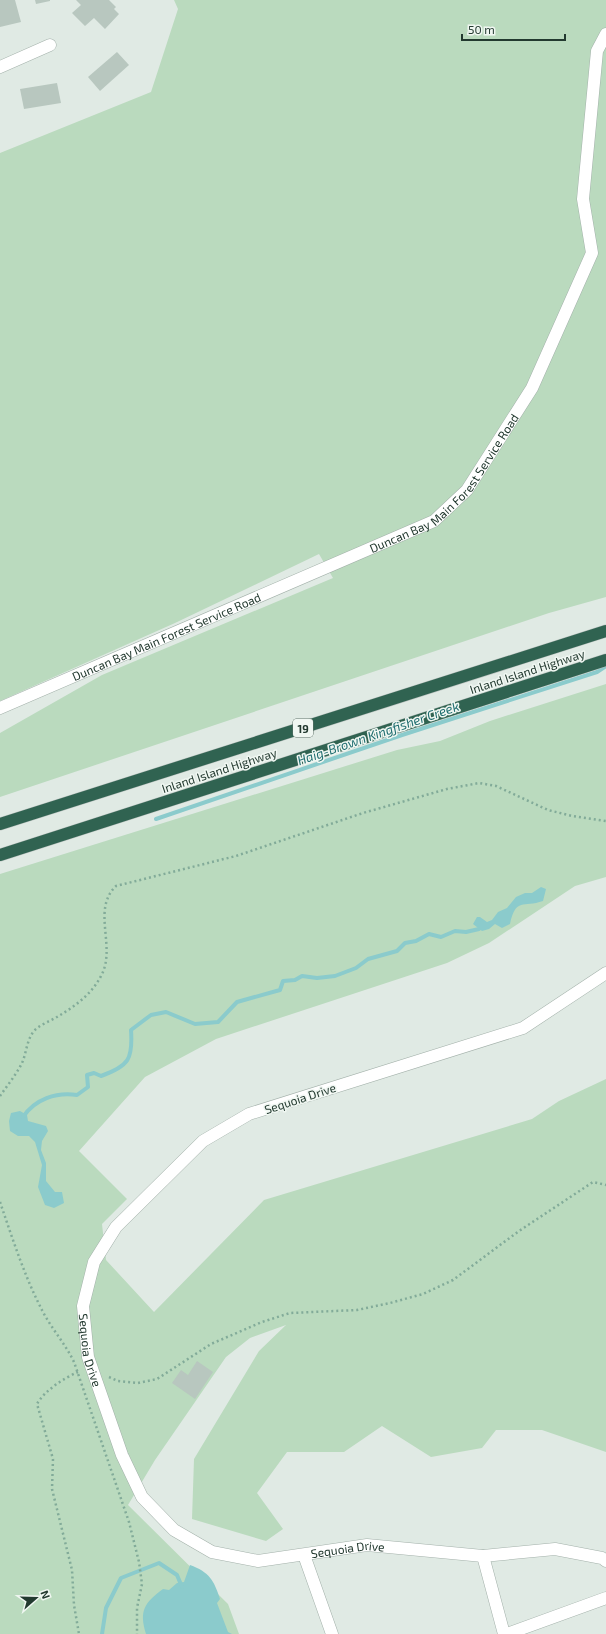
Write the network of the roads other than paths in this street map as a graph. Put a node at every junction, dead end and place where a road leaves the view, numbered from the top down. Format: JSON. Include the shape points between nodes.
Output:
{"nodes":[{"id":1,"x":606,"y":34,"type":"edge"},
{"id":2,"x":50,"y":45,"type":"dead end"},
{"id":3,"x":0,"y":67,"type":"edge"},
{"id":4,"x":606,"y":631,"type":"edge"},
{"id":5,"x":606,"y":660,"type":"edge"},
{"id":6,"x":0,"y":708,"type":"edge"},
{"id":7,"x":0,"y":824,"type":"edge"},
{"id":8,"x":0,"y":855,"type":"edge"},
{"id":9,"x":606,"y":973,"type":"edge"},
{"id":10,"x":304,"y":1555,"type":"junction"},
{"id":11,"x":483,"y":1556,"type":"junction"},
{"id":12,"x":606,"y":1561,"type":"edge"},
{"id":13,"x":606,"y":1598,"type":"edge"},
{"id":14,"x":332,"y":1634,"type":"edge"},
{"id":15,"x":504,"y":1634,"type":"edge"},
{"id":16,"x":507,"y":1634,"type":"edge"}],
"edges":[{"from":1,"to":6,"type":"street","name":"Duncan Bay Main Forest Service Road","via":[[597,51],[584,199],[592,253],[532,388],[467,490],[434,521]]},
{"from":2,"to":3,"type":"street"},
{"from":4,"to":7,"type":"highway","name":"Inland Island Highway","number":"19"},
{"from":5,"to":8,"type":"highway","name":"Inland Island Highway","number":"19"},
{"from":9,"to":10,"type":"street","name":"Sequoia Drive","via":[[523,1028],[249,1114],[203,1141],[116,1227],[94,1262],[83,1306],[88,1357],[122,1455],[142,1497],[174,1530],[212,1552],[258,1561]]},
{"from":10,"to":11,"type":"street","name":"Sequoia Drive","via":[[367,1545]]},
{"from":10,"to":14,"type":"street"},
{"from":11,"to":12,"type":"street","name":"Sequoia Drive","via":[[555,1549],[602,1558]]},
{"from":11,"to":15,"type":"street"},
{"from":13,"to":16,"type":"street"}]}
